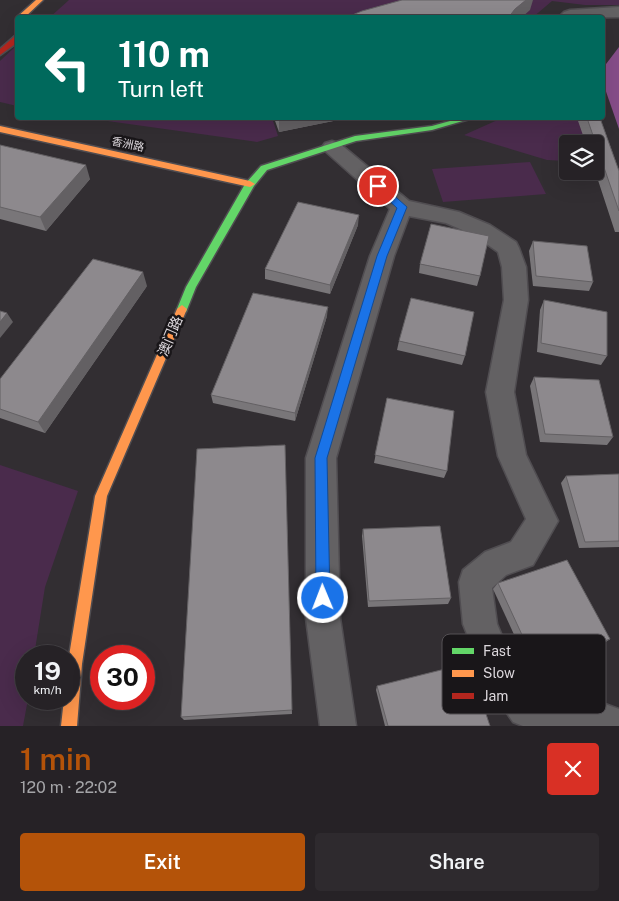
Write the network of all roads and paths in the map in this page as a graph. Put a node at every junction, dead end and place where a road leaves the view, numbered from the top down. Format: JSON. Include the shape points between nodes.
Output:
{"nodes":[{"id":1,"x":40,"y":0,"type":"edge"},
{"id":2,"x":619,"y":12,"type":"edge"},
{"id":3,"x":22,"y":15,"type":"edge"},
{"id":4,"x":570,"y":15,"type":"edge"},
{"id":5,"x":15,"y":20,"type":"edge"},
{"id":6,"x":7,"y":27,"type":"dead end"},
{"id":7,"x":15,"y":40,"type":"edge"},
{"id":8,"x":0,"y":53,"type":"edge"},
{"id":9,"x":462,"y":120,"type":"edge"},
{"id":10,"x":0,"y":129,"type":"edge"},
{"id":11,"x":332,"y":147,"type":"junction"},
{"id":12,"x":252,"y":165,"type":"dead end"},
{"id":13,"x":264,"y":168,"type":"junction"},
{"id":14,"x":250,"y":184,"type":"junction"},
{"id":15,"x":402,"y":207,"type":"junction"},
{"id":16,"x":484,"y":634,"type":"edge"},
{"id":17,"x":540,"y":714,"type":"edge"},
{"id":18,"x":69,"y":726,"type":"edge"},
{"id":19,"x":338,"y":726,"type":"edge"},
{"id":20,"x":616,"y":726,"type":"edge"}],
"edges":[{"from":1,"to":3,"type":"street"},
{"from":2,"to":4,"type":"street"},
{"from":5,"to":6,"type":"street"},
{"from":7,"to":8,"type":"street"},
{"from":9,"to":11,"type":"street","via":[[432,128],[355,139]]},
{"from":10,"to":14,"type":"street","name":"香洲路"},
{"from":11,"to":13,"type":"street"},
{"from":11,"to":15,"type":"street"},
{"from":12,"to":13,"type":"street"},
{"from":13,"to":14,"type":"street","name":"澳门路"},
{"from":14,"to":18,"type":"street","name":"澳门路","via":[[191,287],[101,496],[75,664]]},
{"from":15,"to":16,"type":"street","via":[[451,217],[482,230],[508,248],[514,267],[516,300],[500,392],[512,456],[543,521],[522,554],[496,563],[475,582]]},
{"from":15,"to":19,"type":"street","via":[[382,256],[321,458],[323,618]]},
{"from":17,"to":20,"type":"street","via":[[566,723],[605,722]]}]}
